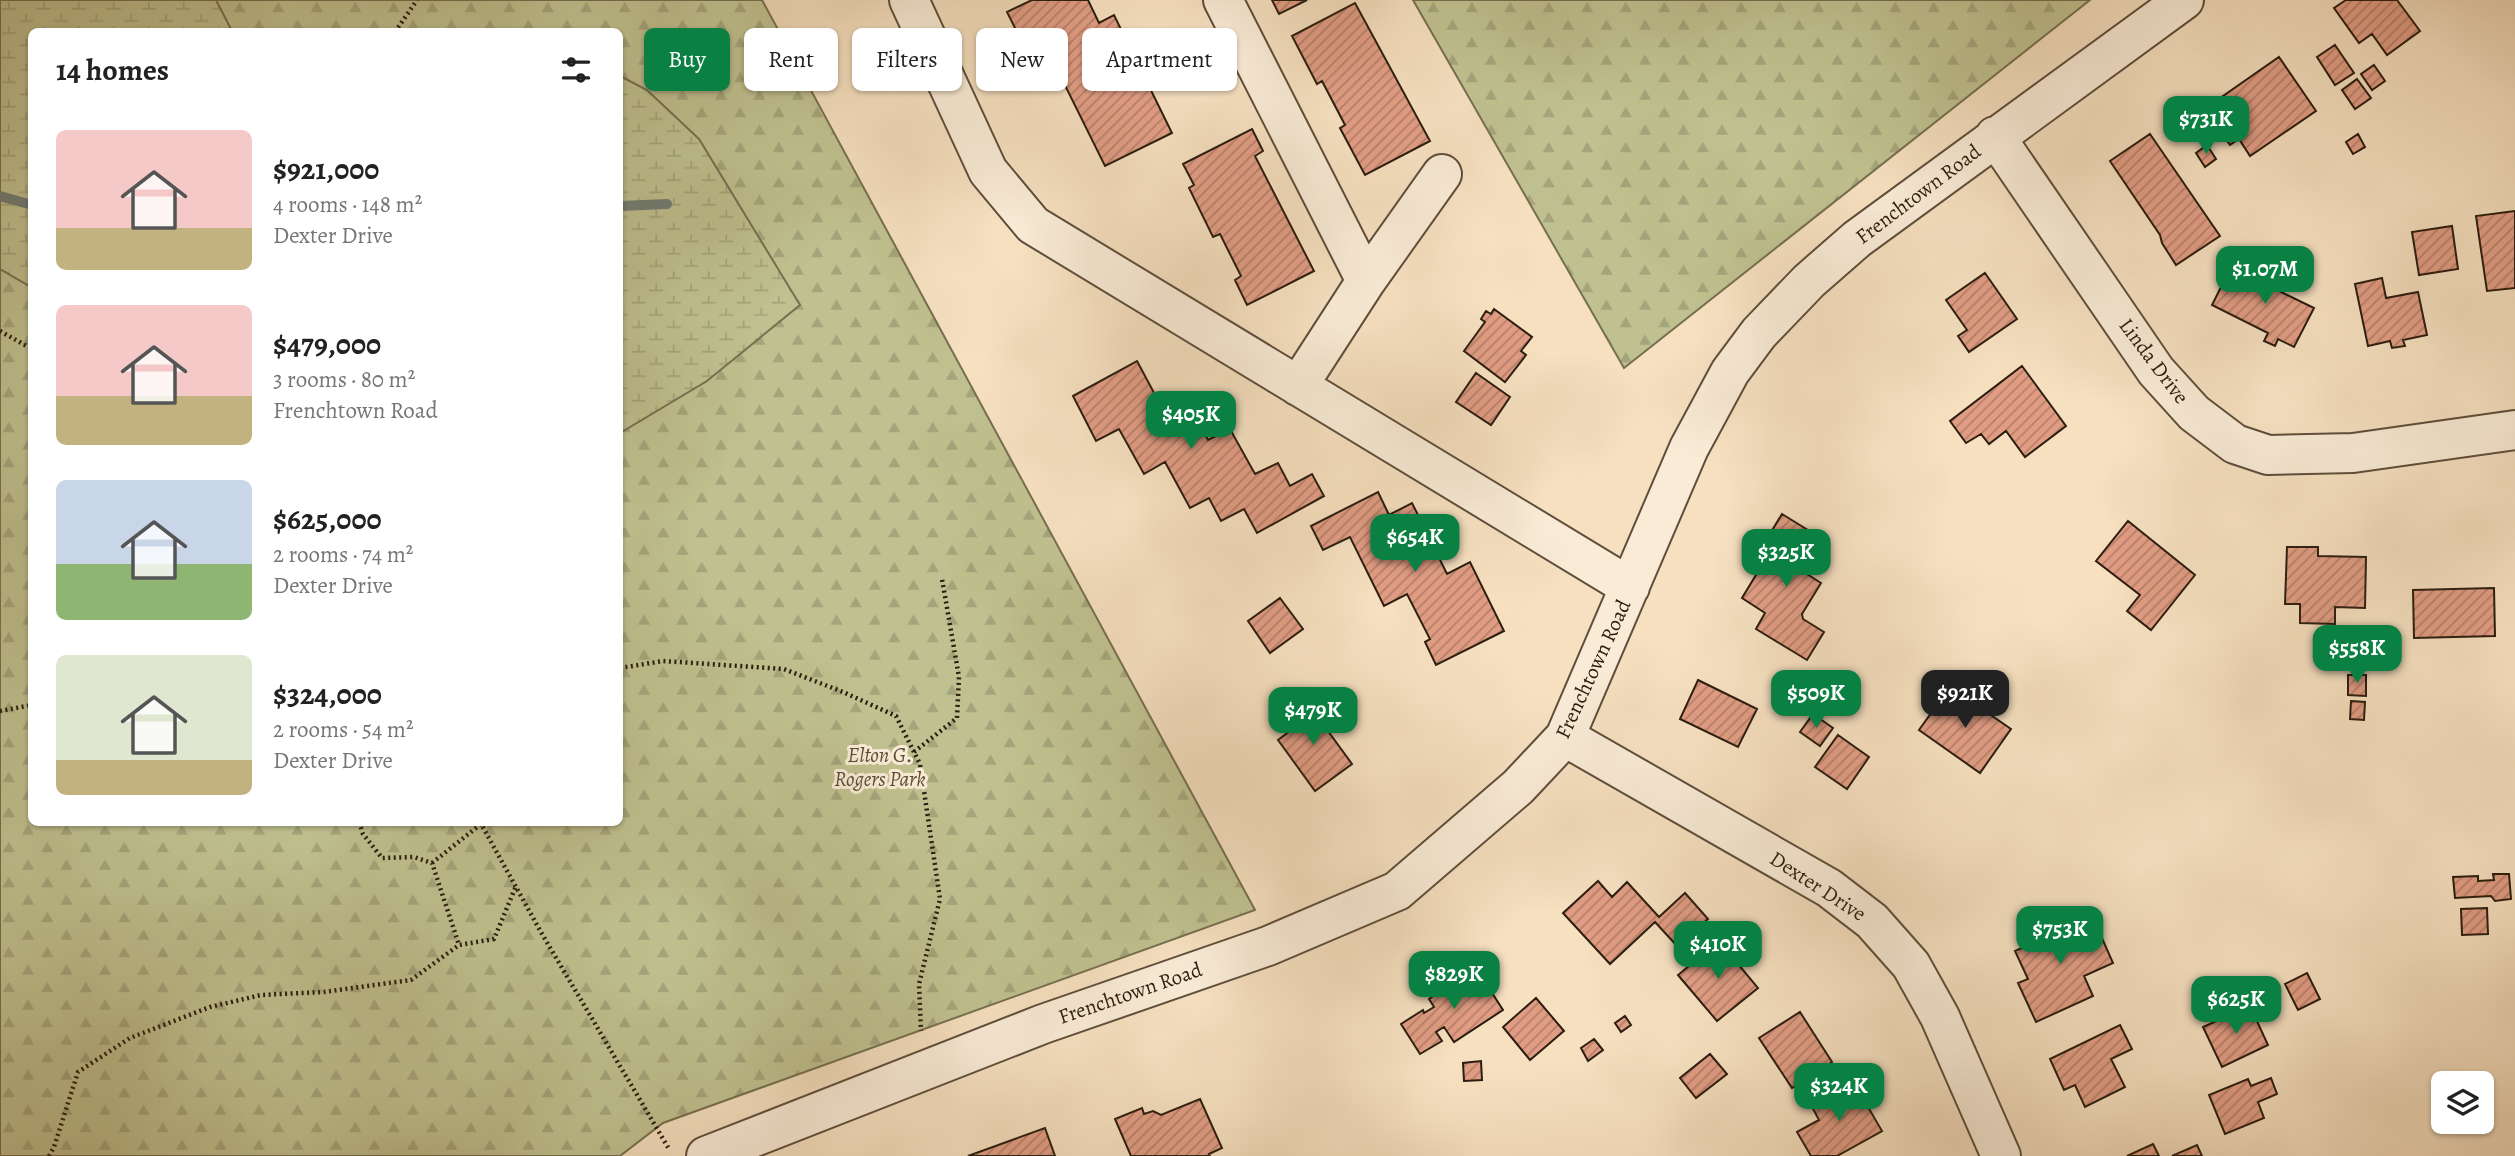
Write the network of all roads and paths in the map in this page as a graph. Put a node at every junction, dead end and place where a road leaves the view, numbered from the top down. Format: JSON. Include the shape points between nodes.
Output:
{"nodes":[{"id":1,"x":417,"y":0,"type":"edge"},
{"id":2,"x":909,"y":0,"type":"edge"},
{"id":3,"x":1223,"y":0,"type":"edge"},
{"id":4,"x":2184,"y":0,"type":"edge"},
{"id":5,"x":398,"y":28,"type":"edge"},
{"id":6,"x":1995,"y":136,"type":"junction"},
{"id":7,"x":1442,"y":174,"type":"dead end"},
{"id":8,"x":1366,"y":281,"type":"junction"},
{"id":9,"x":0,"y":331,"type":"edge"},
{"id":10,"x":28,"y":347,"type":"edge"},
{"id":11,"x":1298,"y":386,"type":"junction"},
{"id":12,"x":2515,"y":430,"type":"edge"},
{"id":13,"x":942,"y":579,"type":"dead end"},
{"id":14,"x":1630,"y":587,"type":"junction"},
{"id":15,"x":623,"y":668,"type":"edge"},
{"id":16,"x":28,"y":706,"type":"edge"},
{"id":17,"x":0,"y":711,"type":"edge"},
{"id":18,"x":1565,"y":737,"type":"junction"},
{"id":19,"x":914,"y":752,"type":"junction"},
{"id":20,"x":360,"y":826,"type":"edge"},
{"id":21,"x":477,"y":826,"type":"edge"},
{"id":22,"x":483,"y":826,"type":"edge"},
{"id":23,"x":432,"y":863,"type":"junction"},
{"id":24,"x":516,"y":886,"type":"junction"},
{"id":25,"x":459,"y":944,"type":"junction"},
{"id":26,"x":922,"y":1070,"type":"junction"},
{"id":27,"x":49,"y":1156,"type":"edge"},
{"id":28,"x":673,"y":1156,"type":"edge"},
{"id":29,"x":706,"y":1156,"type":"edge"},
{"id":30,"x":2001,"y":1156,"type":"edge"}],
"edges":[{"from":1,"to":5,"type":"path"},
{"from":2,"to":11,"type":"street","via":[[988,171],[1032,225]]},
{"from":3,"to":8,"type":"street"},
{"from":4,"to":6,"type":"street","name":"Frenchtown Road"},
{"from":6,"to":12,"type":"street","name":"Linda Drive","via":[[2156,371],[2193,413],[2235,444],[2268,455],[2353,453]]},
{"from":6,"to":14,"type":"street","name":"Frenchtown Road","via":[[1857,239],[1759,334],[1730,372],[1689,448]]},
{"from":7,"to":8,"type":"street"},
{"from":8,"to":11,"type":"street"},
{"from":9,"to":10,"type":"path"},
{"from":11,"to":14,"type":"street"},
{"from":13,"to":19,"type":"path","via":[[960,677],[957,718]]},
{"from":14,"to":18,"type":"street","name":"Frenchtown Road"},
{"from":15,"to":19,"type":"path","via":[[663,661],[784,669],[896,716]]},
{"from":16,"to":17,"type":"path"},
{"from":18,"to":26,"type":"street","name":"Frenchtown Road","via":[[1518,788],[1397,891],[1268,946]]},
{"from":18,"to":30,"type":"street","name":"Dexter Drive","via":[[1829,888],[1872,921],[1911,965],[1940,1017]]},
{"from":19,"to":26,"type":"path","via":[[920,764],[940,899],[919,984]]},
{"from":20,"to":23,"type":"path","via":[[382,858],[414,857]]},
{"from":21,"to":23,"type":"path"},
{"from":22,"to":24,"type":"path"},
{"from":23,"to":25,"type":"path"},
{"from":24,"to":25,"type":"path","via":[[494,939]]},
{"from":24,"to":28,"type":"path"},
{"from":25,"to":27,"type":"path","via":[[411,980],[261,995],[210,1007],[130,1038],[78,1072]]},
{"from":26,"to":29,"type":"street","name":"Frenchtown Road"}]}
